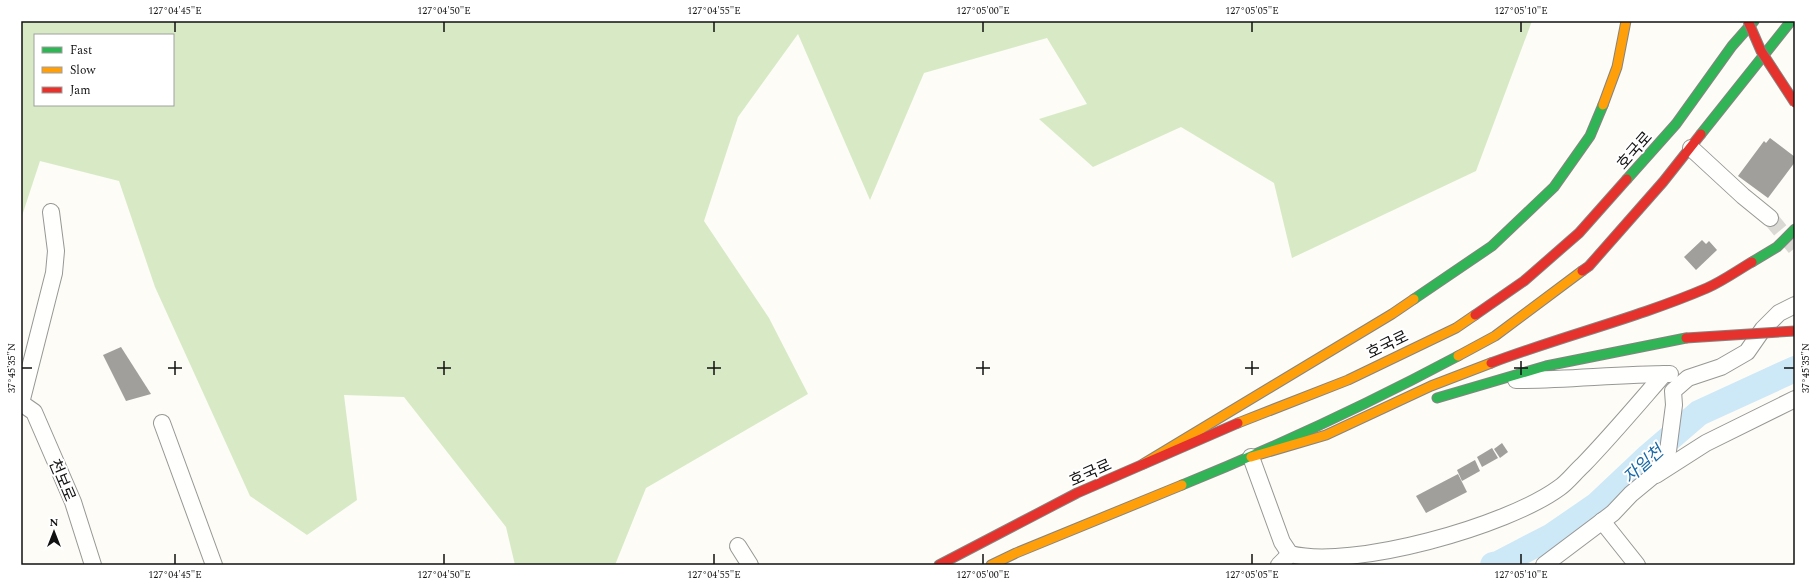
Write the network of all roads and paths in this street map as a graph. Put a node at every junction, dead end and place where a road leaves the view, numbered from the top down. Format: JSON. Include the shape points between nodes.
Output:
{"nodes":[{"id":1,"x":1626,"y":21,"type":"edge"},
{"id":2,"x":1748,"y":21,"type":"edge"},
{"id":3,"x":1754,"y":21,"type":"edge"},
{"id":4,"x":1791,"y":21,"type":"edge"},
{"id":5,"x":1795,"y":103,"type":"edge"},
{"id":6,"x":1691,"y":148,"type":"junction"},
{"id":7,"x":51,"y":212,"type":"dead end"},
{"id":8,"x":1770,"y":218,"type":"tunnel mouth"},
{"id":9,"x":1795,"y":229,"type":"edge"},
{"id":10,"x":1795,"y":305,"type":"edge"},
{"id":11,"x":1795,"y":331,"type":"edge"},
{"id":12,"x":1664,"y":374,"type":"junction"},
{"id":13,"x":1688,"y":378,"type":"junction"},
{"id":14,"x":1498,"y":380,"type":"junction"},
{"id":15,"x":1795,"y":399,"type":"edge"},
{"id":16,"x":1428,"y":401,"type":"dead end"},
{"id":17,"x":21,"y":403,"type":"edge"},
{"id":18,"x":1399,"y":411,"type":"dead end"},
{"id":19,"x":162,"y":423,"type":"dead end"},
{"id":20,"x":1326,"y":435,"type":"junction"},
{"id":21,"x":1252,"y":457,"type":"junction"},
{"id":22,"x":1144,"y":464,"type":"junction"},
{"id":23,"x":1654,"y":475,"type":"junction"},
{"id":24,"x":1602,"y":521,"type":"junction"},
{"id":25,"x":738,"y":546,"type":"dead end"},
{"id":26,"x":1018,"y":559,"type":"edge"},
{"id":27,"x":1284,"y":560,"type":"edge"},
{"id":28,"x":93,"y":565,"type":"edge"},
{"id":29,"x":214,"y":565,"type":"edge"},
{"id":30,"x":750,"y":565,"type":"edge"},
{"id":31,"x":939,"y":565,"type":"edge"},
{"id":32,"x":991,"y":565,"type":"edge"},
{"id":33,"x":1544,"y":565,"type":"edge"},
{"id":34,"x":1637,"y":565,"type":"edge"}],
"edges":[{"from":1,"to":22,"type":"main road","via":[[1617,67],[1590,136],[1554,188],[1492,246],[1392,314]]},
{"from":2,"to":5,"type":"main road","bridge":true,"via":[[1761,51]]},
{"from":3,"to":22,"type":"main road","name":"호국로","via":[[1641,166],[1579,233],[1524,282],[1456,328],[1348,380],[1255,416]]},
{"from":4,"to":6,"type":"main road"},
{"from":6,"to":8,"type":"street"},
{"from":6,"to":21,"type":"main road","via":[[1589,266],[1495,336],[1390,392]]},
{"from":7,"to":17,"type":"street","via":[[56,252],[54,273]]},
{"from":9,"to":20,"type":"main road","via":[[1777,247],[1709,287],[1645,312],[1536,346],[1431,386]]},
{"from":10,"to":13,"type":"street","via":[[1779,314],[1763,329],[1747,352],[1721,367]]},
{"from":11,"to":14,"type":"main road","bridge":true,"via":[[1686,338],[1546,366]]},
{"from":12,"to":13,"type":"street"},
{"from":12,"to":14,"type":"street"},
{"from":12,"to":27,"type":"street","via":[[1596,452],[1560,488],[1526,508],[1472,528],[1398,548],[1351,555]]},
{"from":13,"to":23,"type":"street","via":[[1673,391],[1674,405],[1668,451]]},
{"from":14,"to":16,"type":"main road"},
{"from":15,"to":23,"type":"street","via":[[1706,443]]},
{"from":17,"to":28,"type":"street","name":"천보로","via":[[34,412],[73,502]]},
{"from":18,"to":20,"type":"main road"},
{"from":19,"to":29,"type":"street"},
{"from":20,"to":21,"type":"main road"},
{"from":21,"to":26,"type":"main road"},
{"from":21,"to":27,"type":"street","via":[[1282,542]]},
{"from":22,"to":31,"type":"main road","name":"호국로","via":[[1077,493]]},
{"from":23,"to":24,"type":"street"},
{"from":24,"to":33,"type":"street"},
{"from":24,"to":34,"type":"street"},
{"from":25,"to":30,"type":"street"},
{"from":26,"to":32,"type":"main road"}]}
